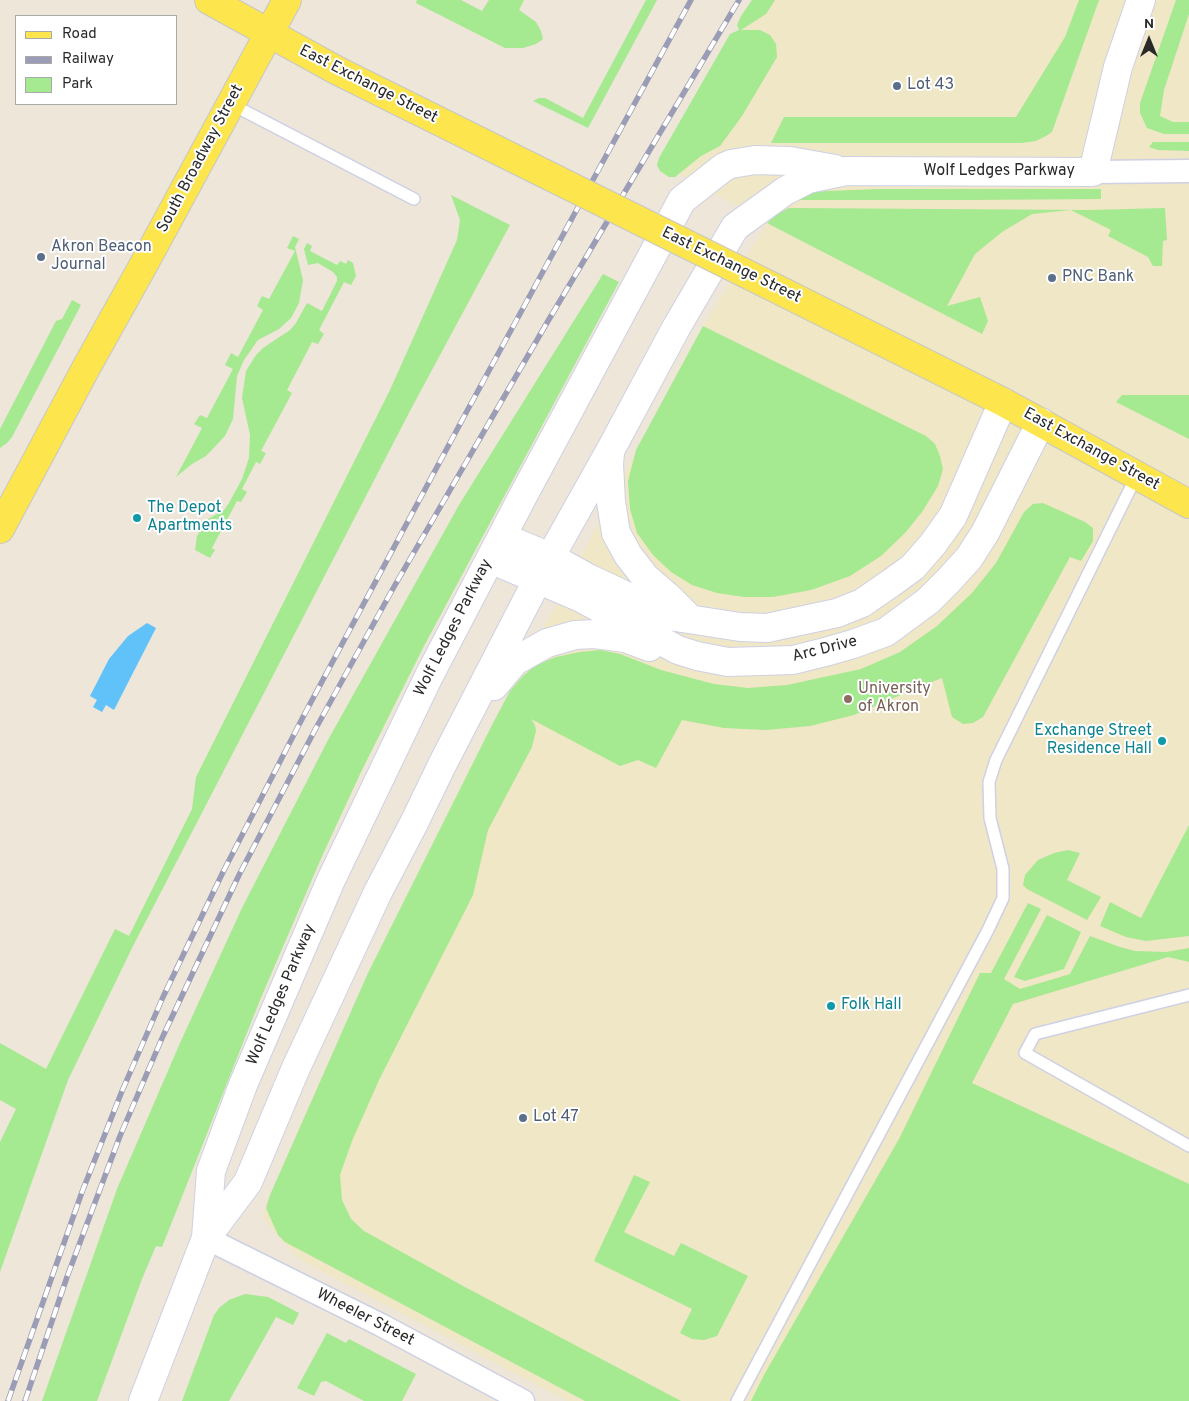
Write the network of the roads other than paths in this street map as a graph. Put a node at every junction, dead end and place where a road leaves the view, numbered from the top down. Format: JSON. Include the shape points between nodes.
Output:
{"nodes":[{"id":1,"x":208,"y":0,"type":"edge"},
{"id":2,"x":287,"y":0,"type":"edge"},
{"id":3,"x":1142,"y":0,"type":"edge"},
{"id":4,"x":269,"y":33,"type":"junction"},
{"id":5,"x":231,"y":104,"type":"junction"},
{"id":6,"x":846,"y":171,"type":"junction"},
{"id":7,"x":1189,"y":171,"type":"edge"},
{"id":8,"x":1093,"y":172,"type":"junction"},
{"id":9,"x":414,"y":199,"type":"dead end"},
{"id":10,"x":1004,"y":402,"type":"junction"},
{"id":11,"x":1041,"y":422,"type":"junction"},
{"id":12,"x":611,"y":450,"type":"junction"},
{"id":13,"x":1137,"y":475,"type":"junction"},
{"id":14,"x":8,"y":494,"type":"edge"},
{"id":15,"x":1189,"y":504,"type":"edge"},
{"id":16,"x":0,"y":528,"type":"edge"},
{"id":17,"x":496,"y":548,"type":"junction"},
{"id":18,"x":544,"y":568,"type":"junction"},
{"id":19,"x":690,"y":620,"type":"junction"},
{"id":20,"x":697,"y":656,"type":"junction"},
{"id":21,"x":468,"y":714,"type":"junction"},
{"id":22,"x":1189,"y":995,"type":"edge"},
{"id":23,"x":1189,"y":1146,"type":"edge"},
{"id":24,"x":206,"y":1238,"type":"junction"},
{"id":25,"x":143,"y":1401,"type":"edge"},
{"id":26,"x":524,"y":1401,"type":"edge"},
{"id":27,"x":737,"y":1401,"type":"edge"}],
"edges":[{"from":1,"to":4,"type":"main road","name":"East Exchange Street"},
{"from":2,"to":4,"type":"main road","name":"South Broadway Street"},
{"from":3,"to":8,"type":"main road","name":"Wolf Ledges Parkway","via":[[1118,67]]},
{"from":4,"to":5,"type":"main road","name":"South Broadway Street"},
{"from":4,"to":10,"type":"main road","name":"East Exchange Street","bridge":true,"via":[[338,71]]},
{"from":5,"to":9,"type":"lane"},
{"from":5,"to":14,"type":"main road","name":"South Broadway Street"},
{"from":6,"to":8,"type":"main road","name":"Wolf Ledges Parkway"},
{"from":6,"to":12,"type":"main road","name":"Wolf Ledges Parkway","via":[[808,178],[734,227]]},
{"from":6,"to":17,"type":"main road","name":"Wolf Ledges Parkway","via":[[790,161],[755,160],[724,167],[682,200]]},
{"from":7,"to":8,"type":"street"},
{"from":10,"to":11,"type":"main road","name":"East Exchange Street"},
{"from":10,"to":19,"type":"main road","name":"Arc Drive","via":[[953,516],[913,567],[891,583],[862,603],[837,613],[786,625],[740,627]]},
{"from":11,"to":13,"type":"main road","name":"East Exchange Street"},
{"from":11,"to":20,"type":"main road","name":"Arc Drive","via":[[969,558],[928,601],[886,632],[793,660],[728,662]]},
{"from":12,"to":18,"type":"main road","name":"Wolf Ledges Parkway"},
{"from":12,"to":19,"type":"main road","via":[[611,502],[616,533],[645,577]]},
{"from":13,"to":15,"type":"main road","name":"East Exchange Street"},
{"from":13,"to":27,"type":"lane","via":[[996,760],[989,782],[990,818],[1003,869],[1003,898]]},
{"from":14,"to":16,"type":"main road","name":"South Broadway Street"},
{"from":17,"to":18,"type":"main road","name":"Arc Drive"},
{"from":17,"to":24,"type":"main road","name":"Wolf Ledges Parkway","via":[[429,676],[335,871],[243,1085],[211,1171]]},
{"from":18,"to":19,"type":"main road","name":"Arc Drive","via":[[588,578],[669,616]]},
{"from":18,"to":20,"type":"main road","name":"Arc Drive","via":[[581,598],[678,650]]},
{"from":18,"to":21,"type":"main road","name":"Wolf Ledges Parkway"},
{"from":20,"to":21,"type":"main road","via":[[652,648],[625,638],[575,634],[547,643],[515,661]]},
{"from":21,"to":24,"type":"main road","name":"Wolf Ledges Parkway","via":[[378,892],[295,1070],[248,1182]]},
{"from":22,"to":23,"type":"lane","via":[[1035,1034],[1025,1053]]},
{"from":24,"to":25,"type":"main road","name":"Wolf Ledges Parkway"},
{"from":24,"to":26,"type":"street","name":"Wheeler Street"}]}
